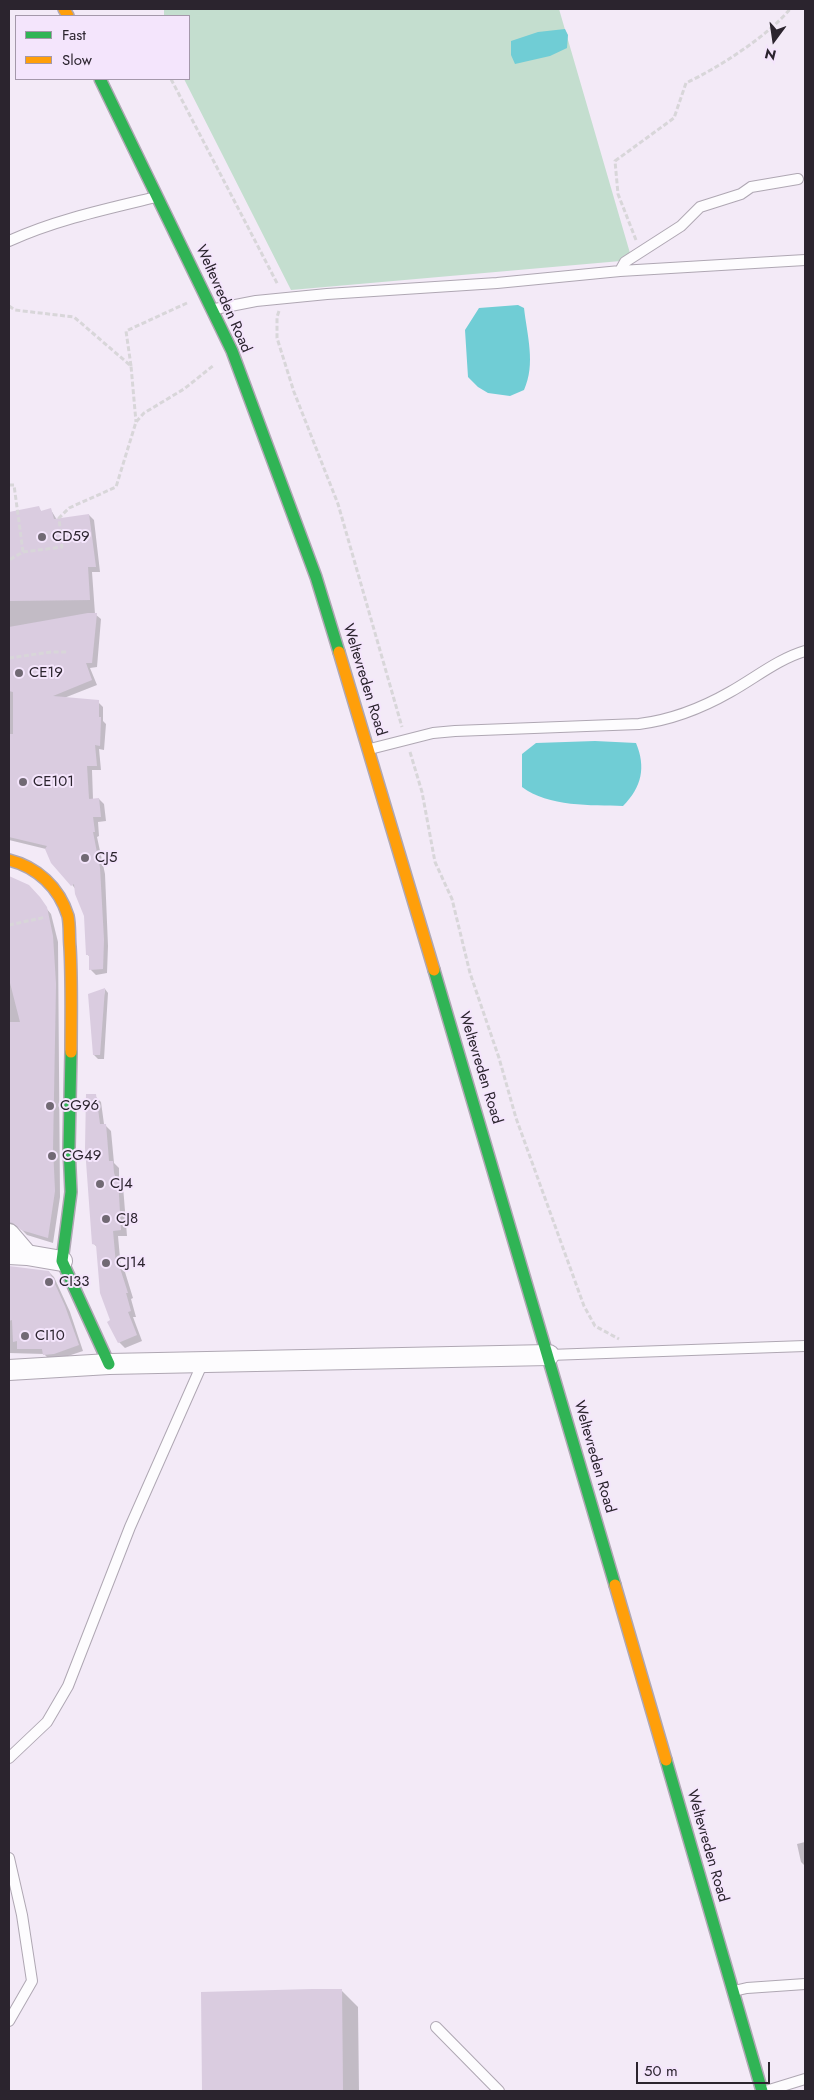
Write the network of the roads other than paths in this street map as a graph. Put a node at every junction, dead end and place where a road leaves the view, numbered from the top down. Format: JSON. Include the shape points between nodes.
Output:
{"nodes":[{"id":1,"x":100,"y":80,"type":"edge"},
{"id":2,"x":798,"y":179,"type":"dead end"},
{"id":3,"x":159,"y":197,"type":"junction"},
{"id":4,"x":9,"y":241,"type":"edge"},
{"id":5,"x":805,"y":260,"type":"edge"},
{"id":6,"x":620,"y":271,"type":"junction"},
{"id":7,"x":214,"y":310,"type":"junction"},
{"id":8,"x":805,"y":651,"type":"edge"},
{"id":9,"x":369,"y":750,"type":"junction"},
{"id":10,"x":9,"y":860,"type":"edge"},
{"id":11,"x":9,"y":1234,"type":"edge"},
{"id":12,"x":18,"y":1254,"type":"edge"},
{"id":13,"x":62,"y":1261,"type":"junction"},
{"id":14,"x":805,"y":1346,"type":"edge"},
{"id":15,"x":549,"y":1355,"type":"junction"},
{"id":16,"x":203,"y":1362,"type":"junction"},
{"id":17,"x":109,"y":1364,"type":"junction"},
{"id":18,"x":9,"y":1370,"type":"edge"},
{"id":19,"x":22,"y":1748,"type":"junction"},
{"id":20,"x":9,"y":1758,"type":"edge"},
{"id":21,"x":9,"y":1768,"type":"edge"},
{"id":22,"x":9,"y":1858,"type":"edge"},
{"id":23,"x":805,"y":1984,"type":"edge"},
{"id":24,"x":734,"y":1992,"type":"junction"},
{"id":25,"x":9,"y":2021,"type":"edge"},
{"id":26,"x":436,"y":2027,"type":"dead end"},
{"id":27,"x":805,"y":2079,"type":"edge"},
{"id":28,"x":499,"y":2091,"type":"edge"},
{"id":29,"x":764,"y":2091,"type":"edge"}],
"edges":[{"from":1,"to":3,"type":"street","name":"Weltevreden Road"},
{"from":2,"to":6,"type":"lane","via":[[751,186],[741,194],[700,207],[681,226],[625,262]]},
{"from":3,"to":4,"type":"lane","via":[[97,210]]},
{"from":3,"to":7,"type":"street","name":"Weltevreden Road"},
{"from":5,"to":6,"type":"lane"},
{"from":6,"to":7,"type":"lane","via":[[284,298]]},
{"from":7,"to":9,"type":"street","name":"Weltevreden Road","via":[[232,350],[316,577]]},
{"from":8,"to":9,"type":"lane","via":[[773,665],[705,705],[662,721],[454,731],[406,739]]},
{"from":9,"to":15,"type":"street","name":"Weltevreden Road"},
{"from":10,"to":13,"type":"street","via":[[40,871],[68,917],[73,1034],[68,1148],[71,1192]]},
{"from":11,"to":12,"type":"street"},
{"from":12,"to":13,"type":"street"},
{"from":13,"to":17,"type":"street"},
{"from":14,"to":15,"type":"lane"},
{"from":15,"to":16,"type":"street"},
{"from":15,"to":24,"type":"street","name":"Weltevreden Road"},
{"from":16,"to":17,"type":"street"},
{"from":16,"to":19,"type":"lane","via":[[130,1527],[68,1686],[47,1722]]},
{"from":17,"to":18,"type":"street"},
{"from":19,"to":20,"type":"lane"},
{"from":19,"to":21,"type":"lane"},
{"from":22,"to":25,"type":"lane","via":[[32,1981]]},
{"from":23,"to":24,"type":"lane","via":[[747,1988]]},
{"from":24,"to":29,"type":"street","name":"Weltevreden Road"},
{"from":26,"to":28,"type":"lane"},
{"from":27,"to":29,"type":"lane"}]}
